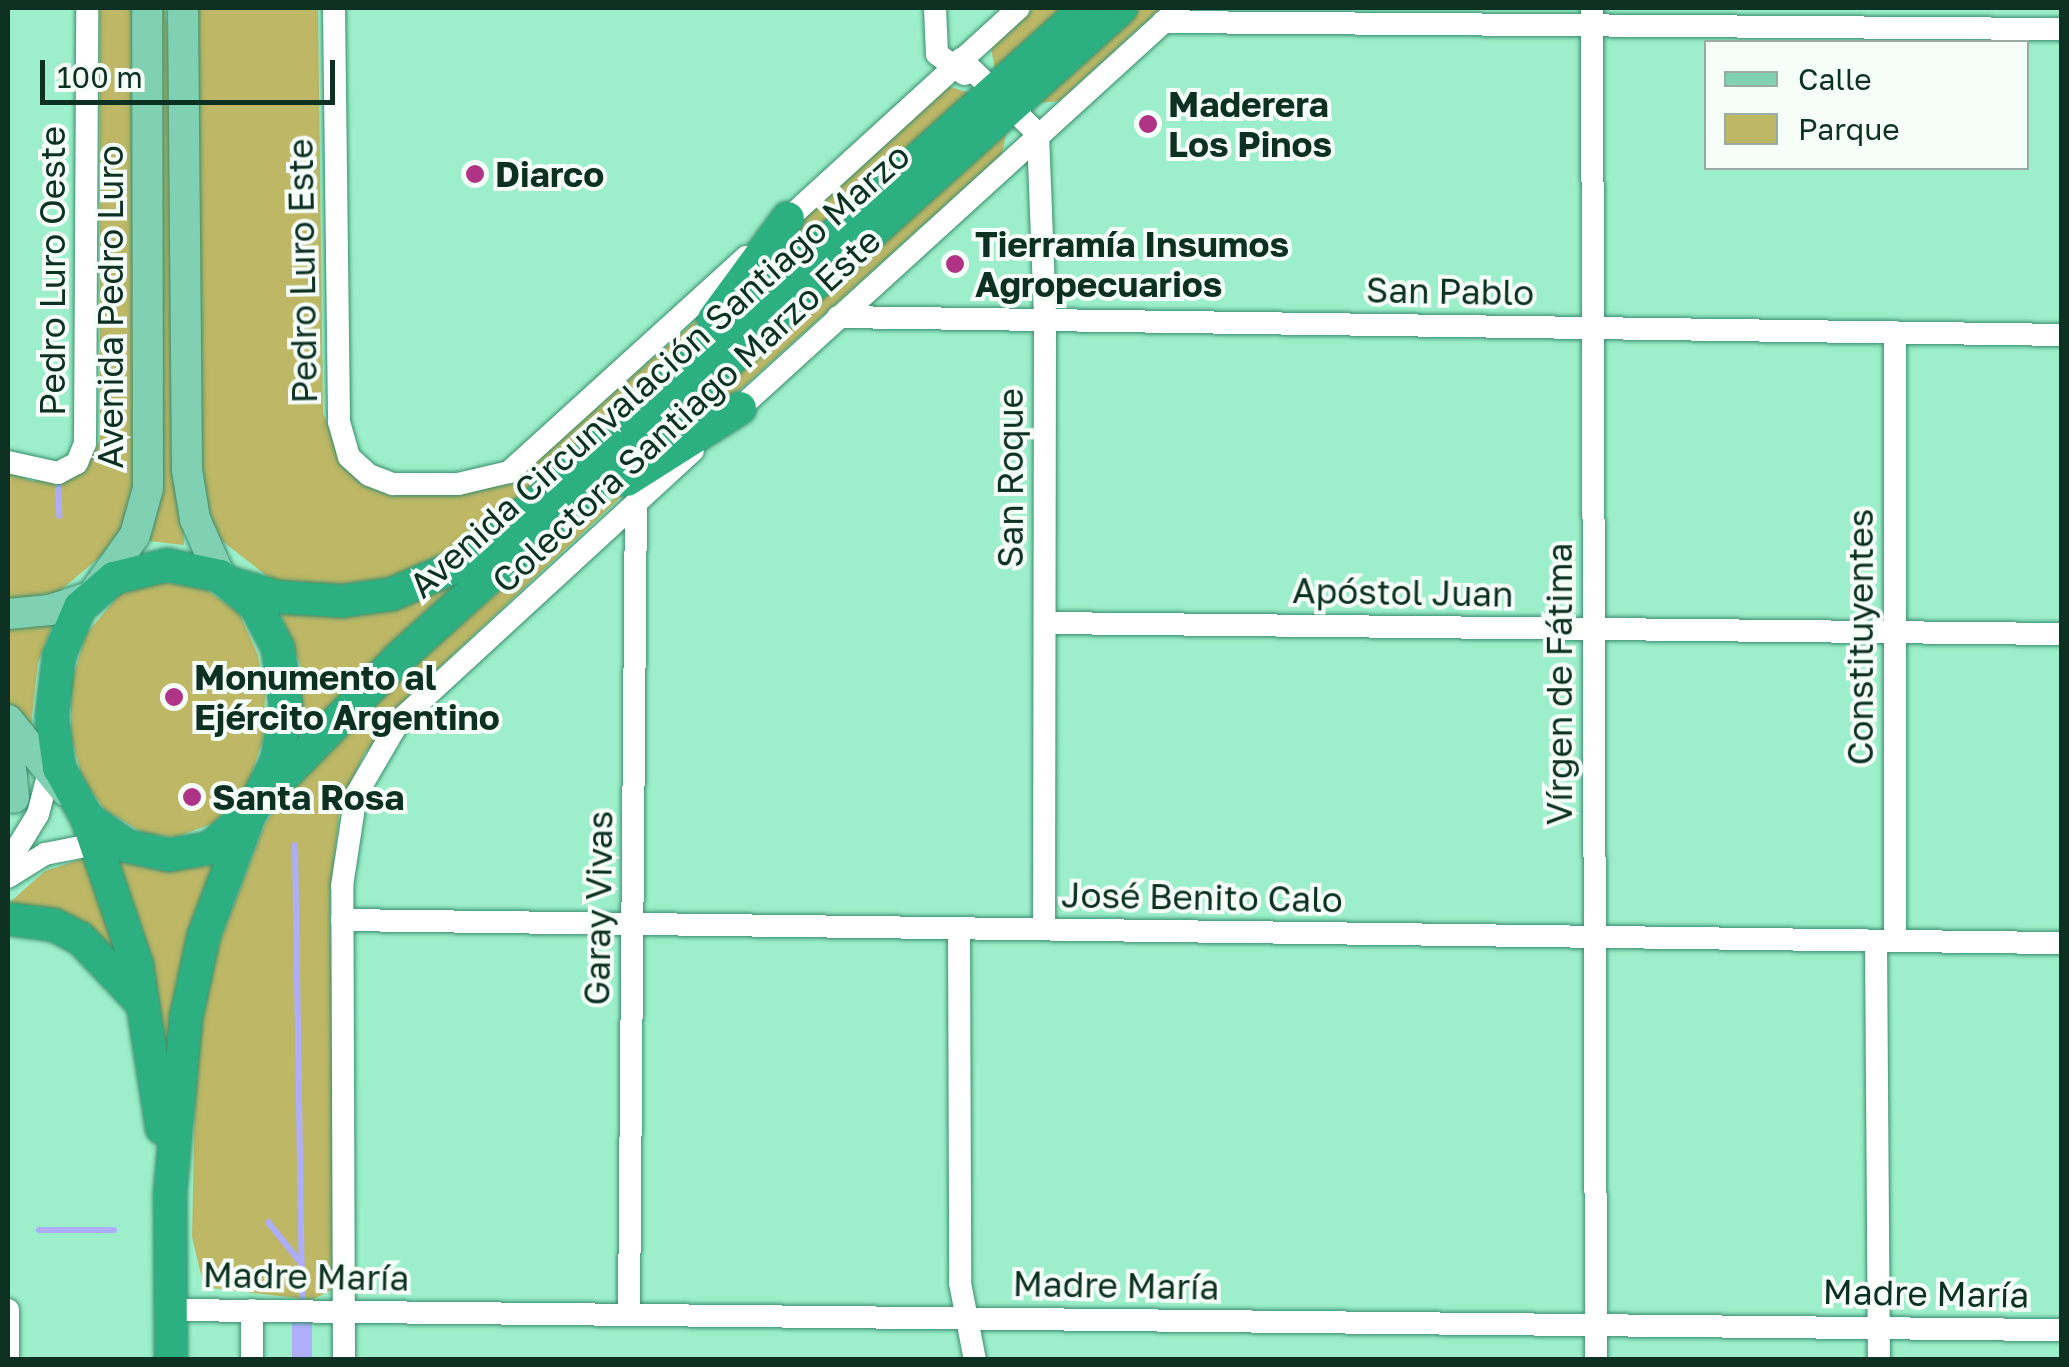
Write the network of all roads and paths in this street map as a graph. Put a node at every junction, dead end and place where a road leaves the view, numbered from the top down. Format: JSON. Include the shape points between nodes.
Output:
{"nodes":[{"id":1,"x":87,"y":8,"type":"edge"},
{"id":2,"x":147,"y":8,"type":"edge"},
{"id":3,"x":183,"y":8,"type":"edge"},
{"id":4,"x":334,"y":8,"type":"edge"},
{"id":5,"x":935,"y":8,"type":"edge"},
{"id":6,"x":1020,"y":8,"type":"edge"},
{"id":7,"x":1086,"y":8,"type":"edge"},
{"id":8,"x":1121,"y":8,"type":"edge"},
{"id":9,"x":1171,"y":15,"type":"edge"},
{"id":10,"x":1592,"y":15,"type":"edge"},
{"id":11,"x":2062,"y":29,"type":"edge"},
{"id":12,"x":957,"y":62,"type":"junction"},
{"id":13,"x":1002,"y":99,"type":"junction"},
{"id":14,"x":1038,"y":134,"type":"junction"},
{"id":15,"x":788,"y":218,"type":"junction"},
{"id":16,"x":838,"y":318,"type":"junction"},
{"id":17,"x":1045,"y":320,"type":"junction"},
{"id":18,"x":1593,"y":328,"type":"junction"},
{"id":19,"x":1894,"y":332,"type":"junction"},
{"id":20,"x":2062,"y":335,"type":"edge"},
{"id":21,"x":740,"y":408,"type":"junction"},
{"id":22,"x":8,"y":462,"type":"edge"},
{"id":23,"x":359,"y":469,"type":"joint"},
{"id":24,"x":636,"y":503,"type":"junction"},
{"id":25,"x":526,"y":512,"type":"junction"},
{"id":26,"x":225,"y":580,"type":"junction"},
{"id":27,"x":92,"y":594,"type":"junction"},
{"id":28,"x":459,"y":604,"type":"junction"},
{"id":29,"x":8,"y":614,"type":"edge"},
{"id":30,"x":1044,"y":623,"type":"junction"},
{"id":31,"x":1594,"y":629,"type":"junction"},
{"id":32,"x":1895,"y":632,"type":"junction"},
{"id":33,"x":2062,"y":634,"type":"edge"},
{"id":34,"x":8,"y":720,"type":"edge"},
{"id":35,"x":8,"y":739,"type":"edge"},
{"id":36,"x":52,"y":758,"type":"junction"},
{"id":37,"x":11,"y":789,"type":"edge"},
{"id":38,"x":255,"y":807,"type":"junction"},
{"id":39,"x":93,"y":825,"type":"junction"},
{"id":40,"x":9,"y":865,"type":"edge"},
{"id":41,"x":8,"y":919,"type":"edge"},
{"id":42,"x":342,"y":920,"type":"junction"},
{"id":43,"x":633,"y":924,"type":"junction"},
{"id":44,"x":959,"y":928,"type":"junction"},
{"id":45,"x":1044,"y":930,"type":"junction"},
{"id":46,"x":1594,"y":937,"type":"junction"},
{"id":47,"x":1886,"y":941,"type":"junction"},
{"id":48,"x":2062,"y":943,"type":"edge"},
{"id":49,"x":146,"y":1008,"type":"junction"},
{"id":50,"x":170,"y":1194,"type":"junction"},
{"id":51,"x":8,"y":1310,"type":"edge"},
{"id":52,"x":170,"y":1310,"type":"junction"},
{"id":53,"x":252,"y":1310,"type":"junction"},
{"id":54,"x":344,"y":1311,"type":"junction"},
{"id":55,"x":629,"y":1314,"type":"junction"},
{"id":56,"x":968,"y":1318,"type":"junction"},
{"id":57,"x":1596,"y":1325,"type":"junction"},
{"id":58,"x":1879,"y":1328,"type":"junction"},
{"id":59,"x":2062,"y":1330,"type":"edge"},
{"id":60,"x":8,"y":1360,"type":"edge"},
{"id":61,"x":171,"y":1360,"type":"edge"},
{"id":62,"x":252,"y":1360,"type":"edge"},
{"id":63,"x":344,"y":1360,"type":"edge"},
{"id":64,"x":975,"y":1360,"type":"edge"},
{"id":65,"x":1596,"y":1360,"type":"edge"},
{"id":66,"x":1880,"y":1360,"type":"edge"}],
"edges":[{"from":1,"to":22,"type":"street","name":"Pedro Luro Oeste","via":[[83,453],[68,469],[35,472]]},
{"from":2,"to":27,"type":"main road","name":"Avenida Pedro Luro","via":[[148,488],[135,534]]},
{"from":3,"to":26,"type":"main road","via":[[187,470],[195,519]]},
{"from":4,"to":23,"type":"street","name":"Pedro Luro Este","via":[[339,422]]},
{"from":5,"to":12,"type":"street","via":[[936,50]]},
{"from":6,"to":12,"type":"street","name":"Colectora Santiago Marzo Este"},
{"from":7,"to":13,"type":"highway","name":"Avenida Circunvalación Santiago Marzo"},
{"from":8,"to":13,"type":"highway","name":"Avenida Circunvalación Santiago Marzo"},
{"from":9,"to":10,"type":"street"},
{"from":9,"to":14,"type":"street","name":"Colectora Santiago Marzo Este"},
{"from":10,"to":11,"type":"street"},
{"from":10,"to":18,"type":"street","name":"Vírgen de Fátima"},
{"from":12,"to":13,"type":"street"},
{"from":12,"to":15,"type":"street","name":"Colectora Santiago Marzo Este"},
{"from":13,"to":14,"type":"street"},
{"from":13,"to":25,"type":"highway","name":"Avenida Circunvalación Santiago Marzo"},
{"from":13,"to":28,"type":"highway","name":"Avenida Circunvalación Santiago Marzo"},
{"from":14,"to":16,"type":"street","name":"Colectora Santiago Marzo Este"},
{"from":14,"to":17,"type":"street","name":"San Roque"},
{"from":15,"to":23,"type":"street","name":"Colectora Santiago Marzo Este","via":[[509,472],[473,483],[405,484]]},
{"from":15,"to":25,"type":"highway","via":[[728,305],[596,430]]},
{"from":16,"to":17,"type":"street","name":"San Pablo"},
{"from":16,"to":21,"type":"street","name":"Colectora Santiago Marzo Este"},
{"from":17,"to":18,"type":"street","name":"San Pablo"},
{"from":17,"to":30,"type":"street","name":"San Roque"},
{"from":18,"to":19,"type":"street","name":"San Pablo"},
{"from":18,"to":31,"type":"street","name":"Vírgen de Fátima"},
{"from":19,"to":20,"type":"street","name":"San Pablo"},
{"from":19,"to":32,"type":"street","name":"Constituyentes"},
{"from":21,"to":24,"type":"street","name":"Colectora Santiago Marzo Este"},
{"from":21,"to":28,"type":"highway","via":[[662,452],[548,545]]},
{"from":24,"to":42,"type":"street","name":"Colectora Santiago Marzo Este","via":[[383,742],[347,825]]},
{"from":24,"to":43,"type":"street","name":"Garay Vivas"},
{"from":25,"to":26,"type":"highway","name":"Avenida Circunvalación Santiago Marzo","via":[[455,567],[392,594],[310,601]]},
{"from":26,"to":27,"type":"highway","via":[[154,566]]},
{"from":26,"to":38,"type":"highway","via":[[263,614],[284,676],[284,734]]},
{"from":27,"to":29,"type":"main road","via":[[50,610]]},
{"from":27,"to":36,"type":"highway","via":[[59,656]]},
{"from":28,"to":38,"type":"highway","name":"Avenida Circunvalación Santiago Marzo"},
{"from":30,"to":31,"type":"street","name":"Apóstol Juan"},
{"from":30,"to":45,"type":"street","name":"San Roque"},
{"from":31,"to":32,"type":"street","name":"Apóstol Juan"},
{"from":31,"to":46,"type":"street","name":"Vírgen de Fátima"},
{"from":32,"to":33,"type":"street","name":"Apóstol Juan"},
{"from":32,"to":47,"type":"street","name":"Constituyentes"},
{"from":34,"to":36,"type":"main road"},
{"from":35,"to":37,"type":"main road"},
{"from":36,"to":39,"type":"highway"},
{"from":36,"to":40,"type":"street","via":[[38,814]]},
{"from":37,"to":40,"type":"street"},
{"from":38,"to":39,"type":"highway","via":[[222,841],[183,855],[155,854]]},
{"from":38,"to":50,"type":"highway","via":[[194,975]]},
{"from":39,"to":40,"type":"street","via":[[45,854]]},
{"from":39,"to":49,"type":"highway"},
{"from":41,"to":49,"type":"highway","via":[[40,922],[80,938]]},
{"from":42,"to":43,"type":"street","name":"José Benito Calo"},
{"from":42,"to":54,"type":"street","name":"Colectora Santiago Marzo Este"},
{"from":43,"to":44,"type":"street","name":"José Benito Calo"},
{"from":43,"to":55,"type":"street","name":"Garay Vivas"},
{"from":44,"to":45,"type":"street","name":"José Benito Calo"},
{"from":44,"to":56,"type":"street","via":[[960,1283]]},
{"from":45,"to":46,"type":"street","name":"José Benito Calo"},
{"from":46,"to":47,"type":"street","name":"José Benito Calo"},
{"from":46,"to":57,"type":"street","name":"Vírgen de Fátima"},
{"from":47,"to":48,"type":"street","name":"José Benito Calo"},
{"from":47,"to":58,"type":"street","name":"Constituyentes"},
{"from":49,"to":50,"type":"highway"},
{"from":50,"to":52,"type":"highway"},
{"from":51,"to":60,"type":"street"},
{"from":52,"to":53,"type":"street","name":"Madre María"},
{"from":52,"to":61,"type":"highway"},
{"from":53,"to":54,"type":"street","name":"Madre María"},
{"from":53,"to":62,"type":"street"},
{"from":54,"to":55,"type":"street","name":"Madre María"},
{"from":54,"to":63,"type":"street","name":"Colectora Santiago Marzo Este"},
{"from":55,"to":56,"type":"street","name":"Madre María"},
{"from":56,"to":57,"type":"street","name":"Madre María"},
{"from":56,"to":64,"type":"street"},
{"from":57,"to":58,"type":"street","name":"Madre María"},
{"from":57,"to":65,"type":"street","name":"Vírgen de Fátima"},
{"from":58,"to":59,"type":"street","name":"Madre María"},
{"from":58,"to":66,"type":"street","name":"Constituyentes"}]}
